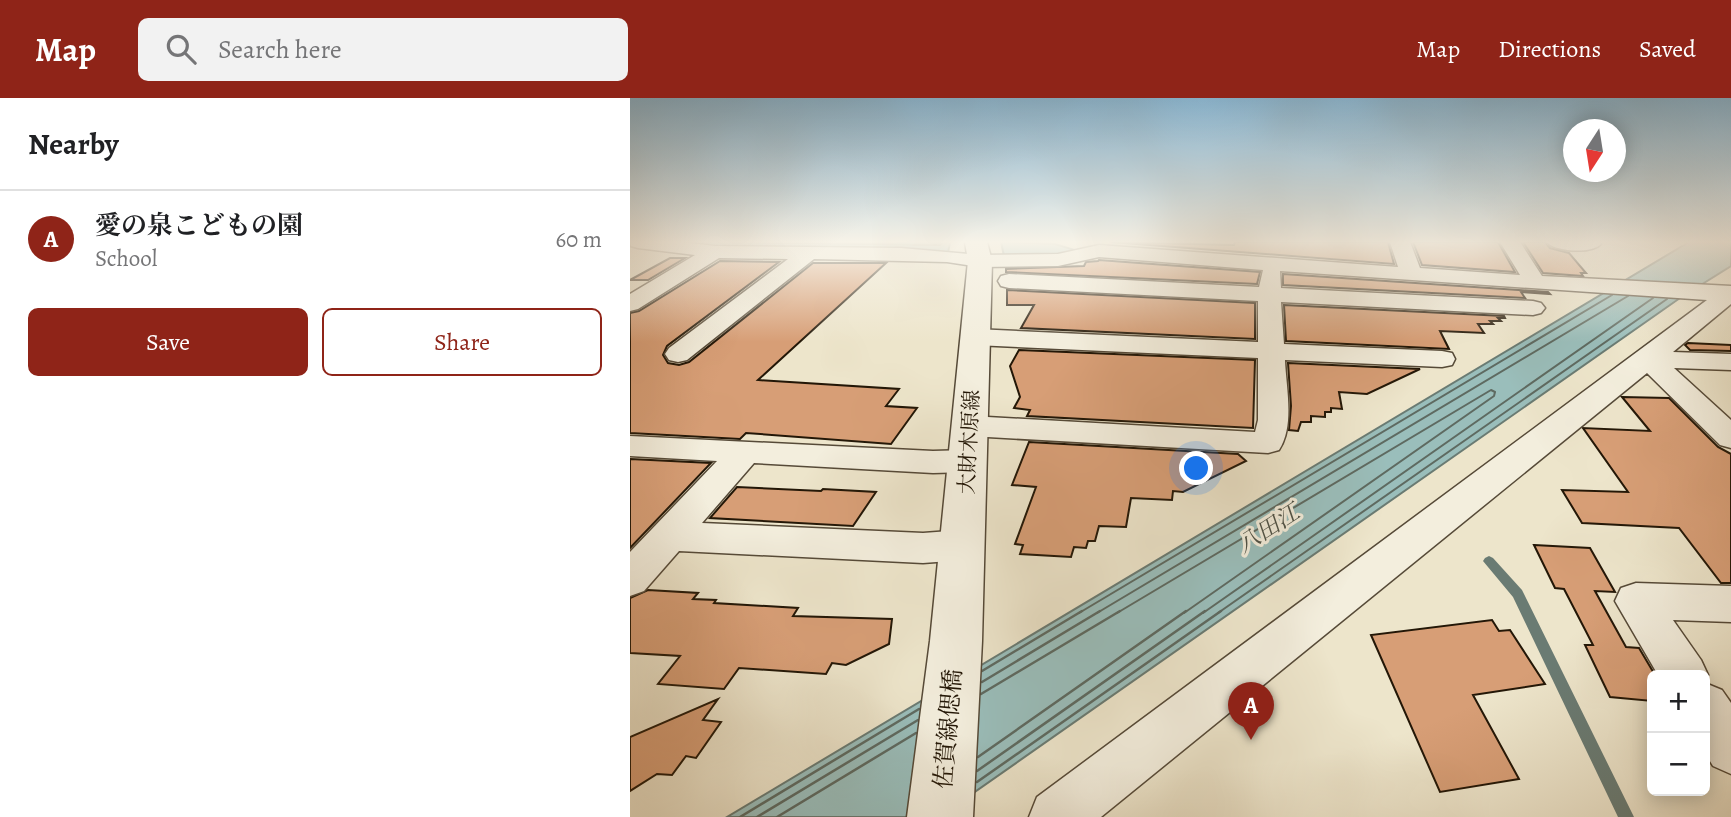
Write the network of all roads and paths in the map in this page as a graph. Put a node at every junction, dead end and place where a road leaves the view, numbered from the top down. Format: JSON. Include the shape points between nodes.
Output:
{"nodes":[{"id":1,"x":676,"y":276,"type":"edge"},
{"id":2,"x":780,"y":276,"type":"edge"},
{"id":3,"x":977,"y":276,"type":"edge"},
{"id":4,"x":1103,"y":276,"type":"edge"},
{"id":5,"x":1271,"y":276,"type":"edge"},
{"id":6,"x":1435,"y":276,"type":"edge"},
{"id":7,"x":1531,"y":276,"type":"edge"},
{"id":8,"x":1535,"y":282,"type":"junction"},
{"id":9,"x":1730,"y":294,"type":"edge"},
{"id":10,"x":1269,"y":295,"type":"junction"},
{"id":11,"x":630,"y":304,"type":"edge"},
{"id":12,"x":1533,"y":308,"type":"dead end"},
{"id":13,"x":975,"y":337,"type":"junction"},
{"id":14,"x":1271,"y":349,"type":"junction"},
{"id":15,"x":678,"y":354,"type":"dead end"},
{"id":16,"x":1442,"y":359,"type":"dead end"},
{"id":17,"x":1648,"y":359,"type":"junction"},
{"id":18,"x":1731,"y":362,"type":"edge"},
{"id":19,"x":1731,"y":438,"type":"edge"},
{"id":20,"x":969,"y":443,"type":"junction"},
{"id":21,"x":630,"y":446,"type":"edge"},
{"id":22,"x":746,"y":451,"type":"junction"},
{"id":23,"x":670,"y":536,"type":"junction"},
{"id":24,"x":963,"y":545,"type":"junction"},
{"id":25,"x":630,"y":579,"type":"edge"},
{"id":26,"x":1731,"y":604,"type":"edge"},
{"id":27,"x":956,"y":642,"type":"joint"},
{"id":28,"x":1681,"y":670,"type":"edge"},
{"id":29,"x":1710,"y":716,"type":"edge"},
{"id":30,"x":1731,"y":748,"type":"edge"},
{"id":31,"x":940,"y":817,"type":"edge"},
{"id":32,"x":1056,"y":817,"type":"edge"}],
"edges":[{"from":1,"to":11,"type":"street"},
{"from":2,"to":15,"type":"street"},
{"from":3,"to":13,"type":"street","name":"大財木原線"},
{"from":4,"to":10,"type":"street"},
{"from":5,"to":10,"type":"street"},
{"from":6,"to":8,"type":"street"},
{"from":7,"to":8,"type":"street"},
{"from":8,"to":9,"type":"street"},
{"from":9,"to":17,"type":"street"},
{"from":10,"to":12,"type":"street"},
{"from":10,"to":14,"type":"street"},
{"from":13,"to":14,"type":"street"},
{"from":13,"to":20,"type":"street","name":"大財木原線"},
{"from":14,"to":16,"type":"street"},
{"from":14,"to":20,"type":"street","via":[[1273,420],[1268,443]]},
{"from":17,"to":18,"type":"street"},
{"from":17,"to":19,"type":"street"},
{"from":17,"to":32,"type":"street"},
{"from":20,"to":22,"type":"street","via":[[933,462]]},
{"from":20,"to":24,"type":"street","name":"大財木原線"},
{"from":21,"to":22,"type":"street"},
{"from":22,"to":23,"type":"street"},
{"from":23,"to":24,"type":"street","via":[[923,548]]},
{"from":23,"to":25,"type":"street"},
{"from":24,"to":27,"type":"street","name":"大財木原線"},
{"from":26,"to":28,"type":"street","via":[[1636,601]]},
{"from":27,"to":31,"type":"street","name":"佐賀線偲橋"},
{"from":29,"to":30,"type":"street"}]}
